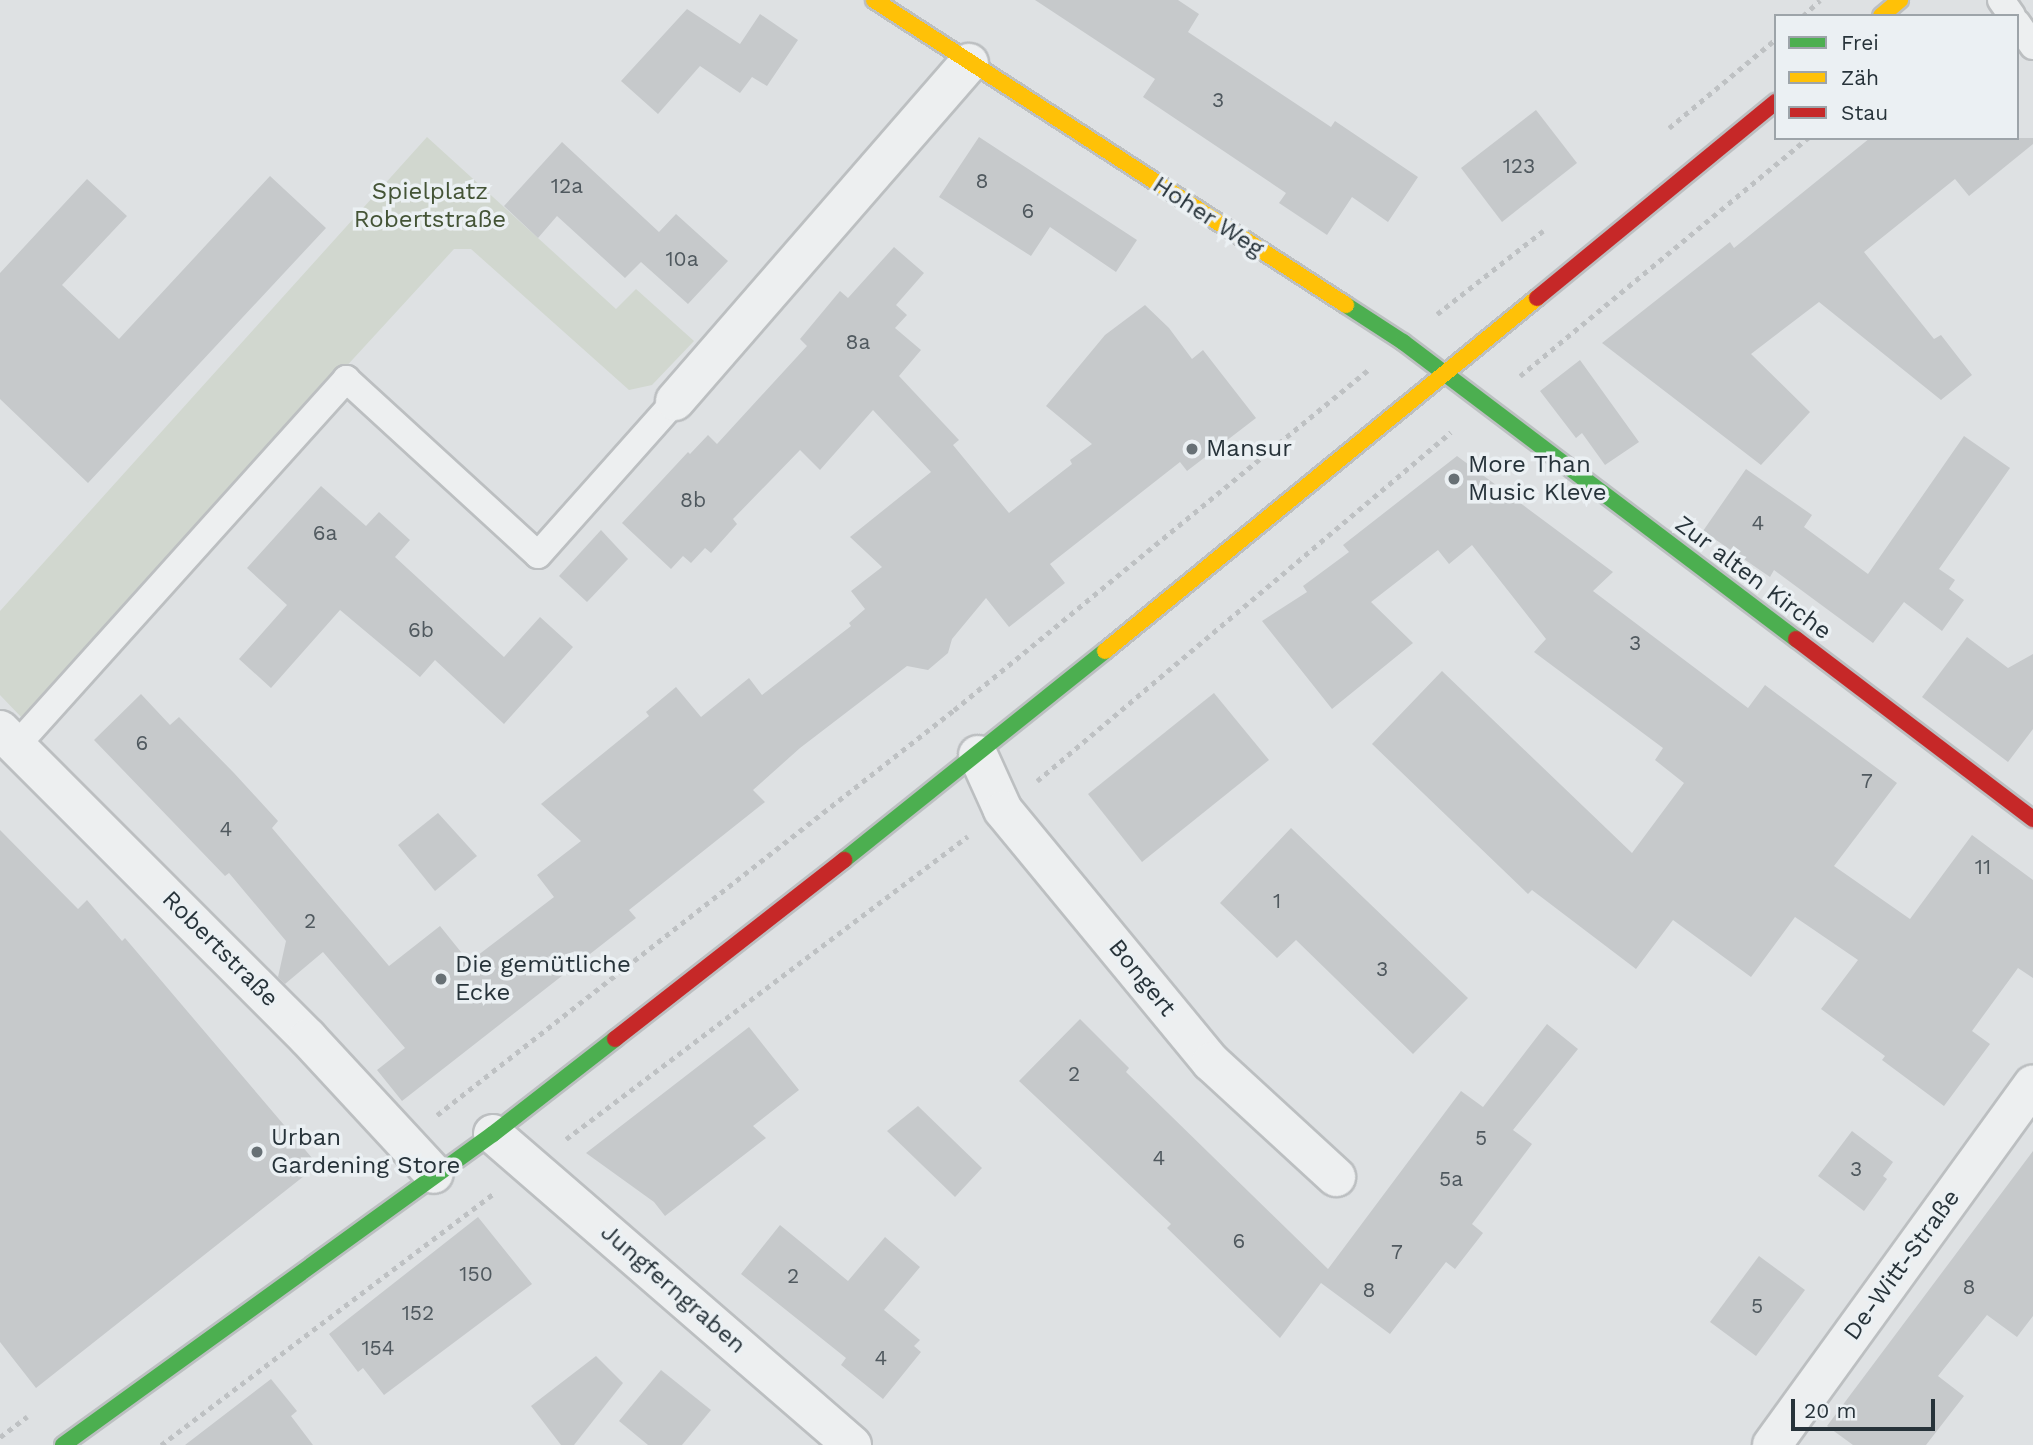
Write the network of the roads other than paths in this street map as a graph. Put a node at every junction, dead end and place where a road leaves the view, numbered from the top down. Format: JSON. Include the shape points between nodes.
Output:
{"nodes":[{"id":1,"x":874,"y":0,"type":"edge"},
{"id":2,"x":1900,"y":0,"type":"edge"},
{"id":3,"x":1883,"y":14,"type":"edge"},
{"id":4,"x":2019,"y":26,"type":"edge"},
{"id":5,"x":2033,"y":46,"type":"edge"},
{"id":6,"x":969,"y":64,"type":"junction"},
{"id":7,"x":1774,"y":104,"type":"edge"},
{"id":8,"x":1446,"y":373,"type":"junction"},
{"id":9,"x":675,"y":401,"type":"joint"},
{"id":10,"x":8,"y":738,"type":"edge"},
{"id":11,"x":978,"y":755,"type":"junction"},
{"id":12,"x":2033,"y":819,"type":"edge"},
{"id":13,"x":2033,"y":1084,"type":"edge"},
{"id":14,"x":493,"y":1134,"type":"junction"},
{"id":15,"x":434,"y":1174,"type":"junction"},
{"id":16,"x":1336,"y":1177,"type":"dead end"},
{"id":17,"x":63,"y":1445,"type":"edge"},
{"id":18,"x":852,"y":1445,"type":"edge"},
{"id":19,"x":1772,"y":1445,"type":"edge"}],
"edges":[{"from":1,"to":6,"type":"main road","name":"Hoher Weg"},
{"from":2,"to":3,"type":"main road"},
{"from":4,"to":5,"type":"lane"},
{"from":6,"to":8,"type":"main road","name":"Hoher Weg"},
{"from":6,"to":9,"type":"street"},
{"from":7,"to":8,"type":"main road"},
{"from":8,"to":11,"type":"main road"},
{"from":8,"to":12,"type":"main road","name":"Zur alten Kirche"},
{"from":9,"to":10,"type":"lane","via":[[538,555],[346,379]]},
{"from":10,"to":15,"type":"street","name":"Robertstraße","via":[[308,1038]]},
{"from":11,"to":14,"type":"main road"},
{"from":11,"to":16,"type":"street","name":"Bongert","via":[[1003,810],[1211,1062]]},
{"from":13,"to":19,"type":"street","name":"De-Witt-Straße"},
{"from":14,"to":15,"type":"main road"},
{"from":14,"to":18,"type":"street","name":"Jungferngraben"},
{"from":15,"to":17,"type":"main road"}]}
